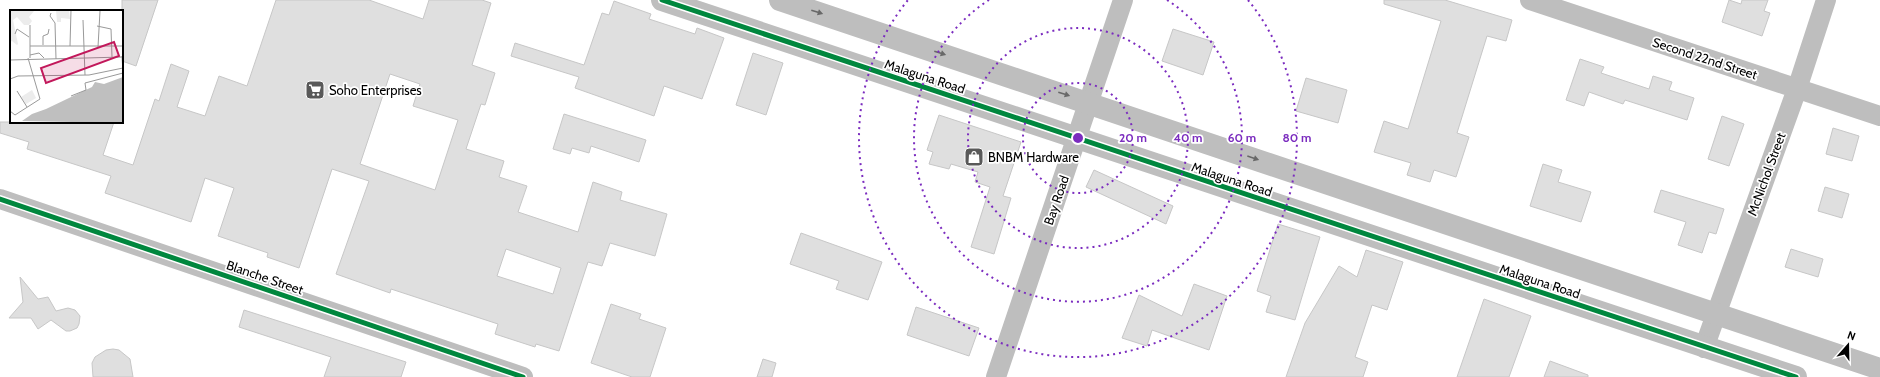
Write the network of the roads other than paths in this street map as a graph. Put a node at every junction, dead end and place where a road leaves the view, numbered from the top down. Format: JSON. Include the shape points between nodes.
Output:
{"nodes":[{"id":1,"x":662,"y":0,"type":"edge"},
{"id":2,"x":780,"y":0,"type":"edge"},
{"id":3,"x":1124,"y":0,"type":"edge"},
{"id":4,"x":1530,"y":0,"type":"edge"},
{"id":5,"x":1826,"y":0,"type":"edge"},
{"id":6,"x":1797,"y":89,"type":"junction"},
{"id":7,"x":1089,"y":102,"type":"junction"},
{"id":8,"x":1880,"y":116,"type":"edge"},
{"id":9,"x":1077,"y":138,"type":"junction"},
{"id":10,"x":0,"y":198,"type":"edge"},
{"id":11,"x":1716,"y":313,"type":"junction"},
{"id":12,"x":1704,"y":348,"type":"junction"},
{"id":13,"x":1880,"y":369,"type":"edge"},
{"id":14,"x":524,"y":377,"type":"edge"},
{"id":15,"x":996,"y":377,"type":"edge"},
{"id":16,"x":1796,"y":377,"type":"edge"}],
"edges":[{"from":1,"to":9,"type":"street","name":"Malaguna Road"},
{"from":2,"to":7,"type":"street","name":"Malaguna Road","one_way":true},
{"from":3,"to":7,"type":"street","name":"Bay Road"},
{"from":4,"to":6,"type":"street","name":"Second 22nd Street"},
{"from":5,"to":6,"type":"street","name":"McNichol Street"},
{"from":6,"to":8,"type":"street","name":"Second 22nd Street"},
{"from":6,"to":11,"type":"street","name":"McNichol Street"},
{"from":7,"to":9,"type":"street","name":"Bay Road"},
{"from":7,"to":11,"type":"street","name":"Malaguna Road","one_way":true},
{"from":9,"to":12,"type":"street","name":"Malaguna Road"},
{"from":9,"to":15,"type":"street","name":"Bay Road"},
{"from":10,"to":14,"type":"street","name":"Blanche Street"},
{"from":11,"to":12,"type":"street","name":"McNichol Street"},
{"from":11,"to":13,"type":"street","name":"Malaguna Road"},
{"from":12,"to":16,"type":"street","name":"Malaguna Road"}]}
